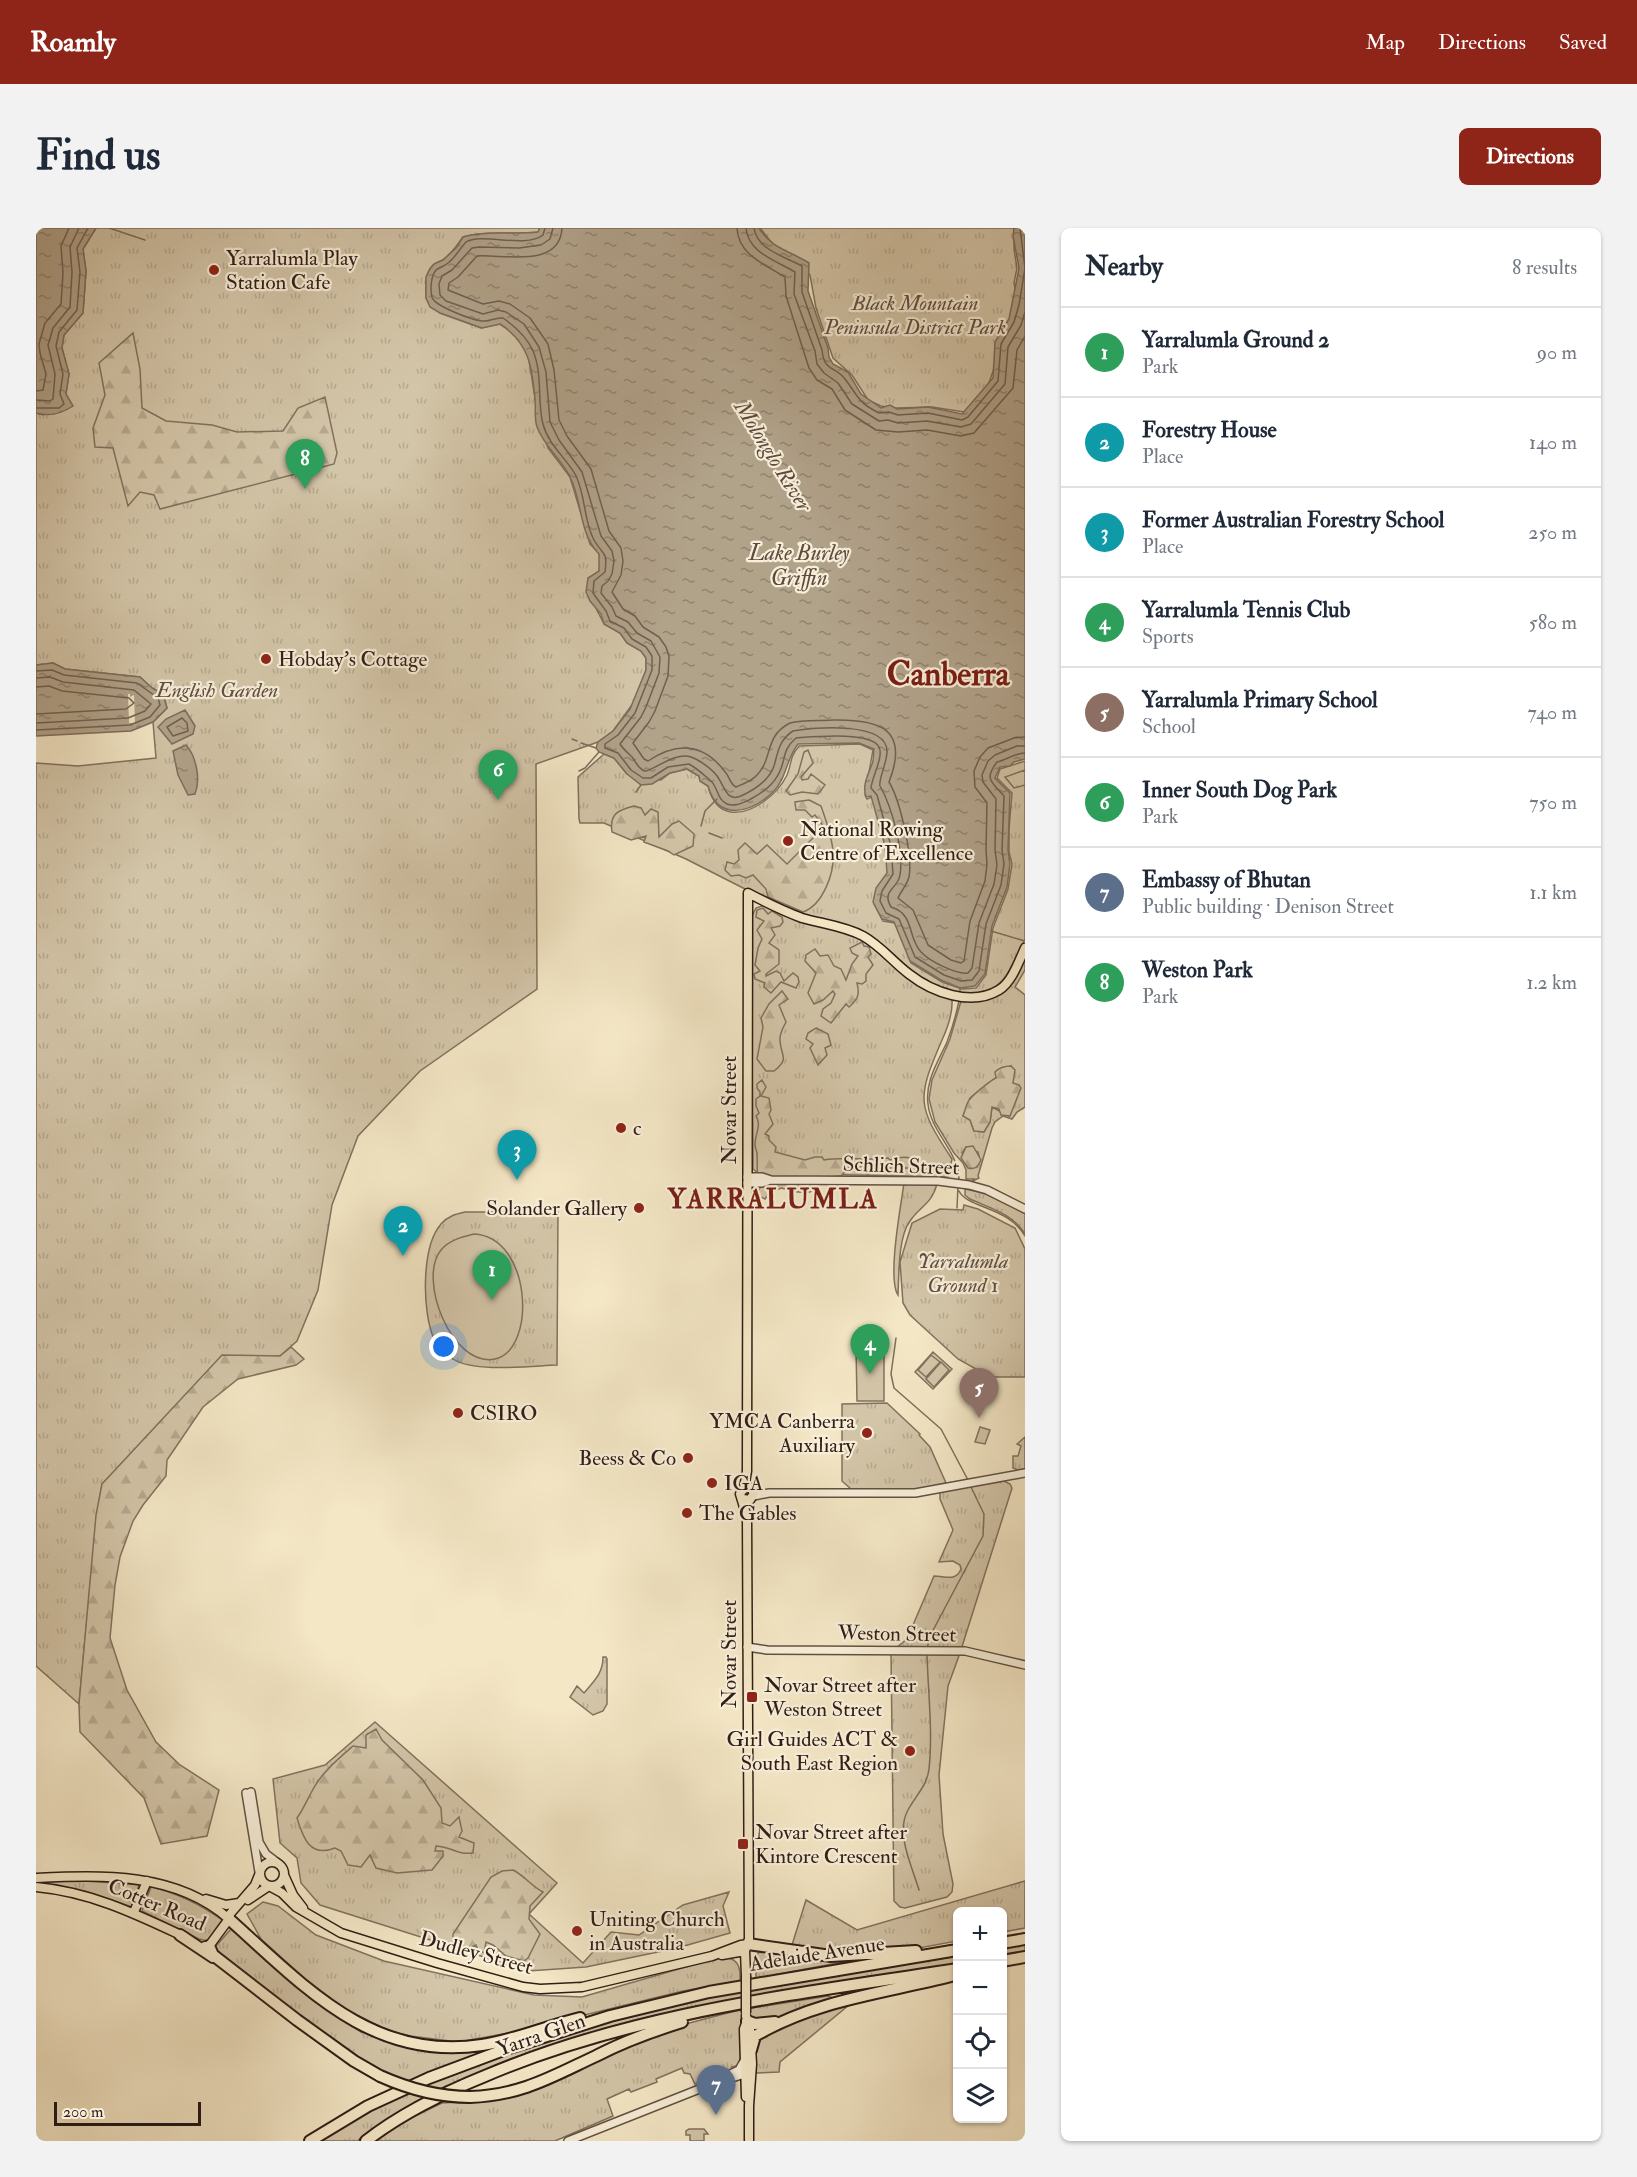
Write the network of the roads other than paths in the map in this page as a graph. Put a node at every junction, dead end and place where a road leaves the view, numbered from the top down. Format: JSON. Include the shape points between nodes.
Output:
{"nodes":[{"id":1,"x":766,"y":902,"type":"junction"},
{"id":2,"x":748,"y":911,"type":"junction"},
{"id":3,"x":1025,"y":948,"type":"edge"},
{"id":4,"x":747,"y":1180,"type":"junction"},
{"id":5,"x":1025,"y":1209,"type":"edge"},
{"id":6,"x":1025,"y":1473,"type":"edge"},
{"id":7,"x":750,"y":1493,"type":"junction"},
{"id":8,"x":747,"y":1650,"type":"junction"},
{"id":9,"x":1025,"y":1665,"type":"edge"},
{"id":10,"x":279,"y":1863,"type":"junction"},
{"id":11,"x":260,"y":1874,"type":"junction"},
{"id":12,"x":284,"y":1874,"type":"junction"},
{"id":13,"x":36,"y":1878,"type":"edge"},
{"id":14,"x":147,"y":1881,"type":"junction"},
{"id":15,"x":269,"y":1886,"type":"junction"},
{"id":16,"x":36,"y":1887,"type":"edge"},
{"id":17,"x":188,"y":1894,"type":"junction"},
{"id":18,"x":239,"y":1903,"type":"junction"},
{"id":19,"x":134,"y":1912,"type":"junction"},
{"id":20,"x":307,"y":1913,"type":"junction"},
{"id":21,"x":229,"y":1919,"type":"junction"},
{"id":22,"x":180,"y":1935,"type":"junction"},
{"id":23,"x":1025,"y":1939,"type":"edge"},
{"id":24,"x":1007,"y":1942,"type":"edge"},
{"id":25,"x":210,"y":1946,"type":"junction"},
{"id":26,"x":745,"y":1946,"type":"junction"},
{"id":27,"x":953,"y":1946,"type":"edge"},
{"id":28,"x":953,"y":1951,"type":"edge"},
{"id":29,"x":735,"y":1953,"type":"junction"},
{"id":30,"x":712,"y":1956,"type":"junction"},
{"id":31,"x":1022,"y":1957,"type":"edge"},
{"id":32,"x":221,"y":1961,"type":"junction"},
{"id":33,"x":1006,"y":1961,"type":"edge"},
{"id":34,"x":953,"y":1970,"type":"edge"},
{"id":35,"x":953,"y":1975,"type":"edge"},
{"id":36,"x":746,"y":1976,"type":"junction"},
{"id":37,"x":683,"y":1997,"type":"junction"},
{"id":38,"x":745,"y":2013,"type":"junction"},
{"id":39,"x":784,"y":2020,"type":"junction"},
{"id":40,"x":749,"y":2057,"type":"junction"},
{"id":41,"x":744,"y":2074,"type":"junction"},
{"id":42,"x":712,"y":2084,"type":"junction"},
{"id":43,"x":748,"y":2106,"type":"junction"},
{"id":44,"x":310,"y":2141,"type":"edge"},
{"id":45,"x":366,"y":2141,"type":"edge"},
{"id":46,"x":568,"y":2141,"type":"edge"},
{"id":47,"x":749,"y":2141,"type":"edge"}],
"edges":[{"from":1,"to":2,"type":"main road","via":[[755,904]]},
{"from":1,"to":2,"type":"main road","name":"Novar Street","via":[[748,893]]},
{"from":1,"to":3,"type":"main road","via":[[802,918],[850,930],[866,938],[923,984],[960,996],[978,997],[1000,989]]},
{"from":2,"to":4,"type":"main road","name":"Novar Street"},
{"from":4,"to":5,"type":"street","name":"Schlich Street","via":[[964,1184],[992,1192]]},
{"from":4,"to":7,"type":"main road","name":"Novar Street"},
{"from":6,"to":7,"type":"street","via":[[915,1493]]},
{"from":7,"to":8,"type":"main road","name":"Novar Street"},
{"from":8,"to":9,"type":"street","name":"Weston Street","via":[[934,1649],[965,1651]]},
{"from":8,"to":26,"type":"main road","name":"Novar Street"},
{"from":10,"to":11,"type":"main road","via":[[267,1863]]},
{"from":10,"to":11,"type":"street","via":[[266,1854],[259,1842],[249,1792]]},
{"from":10,"to":12,"type":"main road"},
{"from":11,"to":15,"type":"main road"},
{"from":11,"to":18,"type":"main road"},
{"from":12,"to":15,"type":"main road","via":[[279,1884]]},
{"from":12,"to":20,"type":"main road","name":"Dudley Street"},
{"from":13,"to":14,"type":"main road","name":"Cotter Road","via":[[104,1876]]},
{"from":14,"to":17,"type":"main road","name":"Cotter Road"},
{"from":14,"to":19,"type":"main road"},
{"from":15,"to":20,"type":"main road","name":"Dudley Street"},
{"from":15,"to":21,"type":"main road"},
{"from":16,"to":19,"type":"main road","name":"Cotter Road","via":[[80,1894]]},
{"from":17,"to":18,"type":"main road","via":[[226,1905]]},
{"from":17,"to":21,"type":"main road","name":"Cotter Road"},
{"from":18,"to":21,"type":"main road"},
{"from":19,"to":22,"type":"main road","name":"Cotter Road"},
{"from":20,"to":30,"type":"main road","name":"Dudley Street","via":[[326,1926],[359,1939],[540,1989],[582,1987]]},
{"from":21,"to":25,"type":"main road","name":"Cotter Road"},
{"from":21,"to":37,"type":"highway","via":[[332,2008],[374,2032],[417,2044],[461,2047],[492,2043],[604,2012]]},
{"from":22,"to":25,"type":"main road","name":"Cotter Road"},
{"from":22,"to":32,"type":"highway"},
{"from":23,"to":24,"type":"highway"},
{"from":25,"to":32,"type":"highway"},
{"from":26,"to":27,"type":"highway","via":[[831,1956]]},
{"from":26,"to":29,"type":"main road","name":"Dudley Street"},
{"from":26,"to":30,"type":"main road","name":"Dudley Street"},
{"from":26,"to":36,"type":"main road","name":"Novar Street"},
{"from":28,"to":37,"type":"highway","name":"Adelaide Avenue"},
{"from":29,"to":30,"type":"main road","name":"Dudley Street"},
{"from":29,"to":36,"type":"main road"},
{"from":31,"to":33,"type":"highway"},
{"from":32,"to":38,"type":"highway","bridge":true,"via":[[354,2061],[380,2076],[440,2095],[470,2097],[532,2086],[672,2025]]},
{"from":34,"to":38,"type":"highway","name":"Adelaide Avenue"},
{"from":35,"to":39,"type":"highway","via":[[841,2001]]},
{"from":36,"to":38,"type":"main road","name":"Novar Street","bridge":true},
{"from":37,"to":44,"type":"highway","name":"Yarra Glen","via":[[468,2063],[395,2092]]},
{"from":38,"to":39,"type":"highway","via":[[765,2024]]},
{"from":38,"to":40,"type":"main road","name":"Novar Street","via":[[750,2029]]},
{"from":38,"to":45,"type":"highway","name":"Yarra Glen","via":[[627,2028],[538,2055],[431,2100]]},
{"from":39,"to":40,"type":"highway","via":[[755,2036]]},
{"from":40,"to":41,"type":"main road","via":[[749,2069]]},
{"from":40,"to":42,"type":"street","via":[[739,2070]]},
{"from":40,"to":43,"type":"main road","name":"Novar Street"},
{"from":41,"to":42,"type":"street"},
{"from":41,"to":43,"type":"main road"},
{"from":42,"to":46,"type":"street"},
{"from":43,"to":47,"type":"main road"}]}
